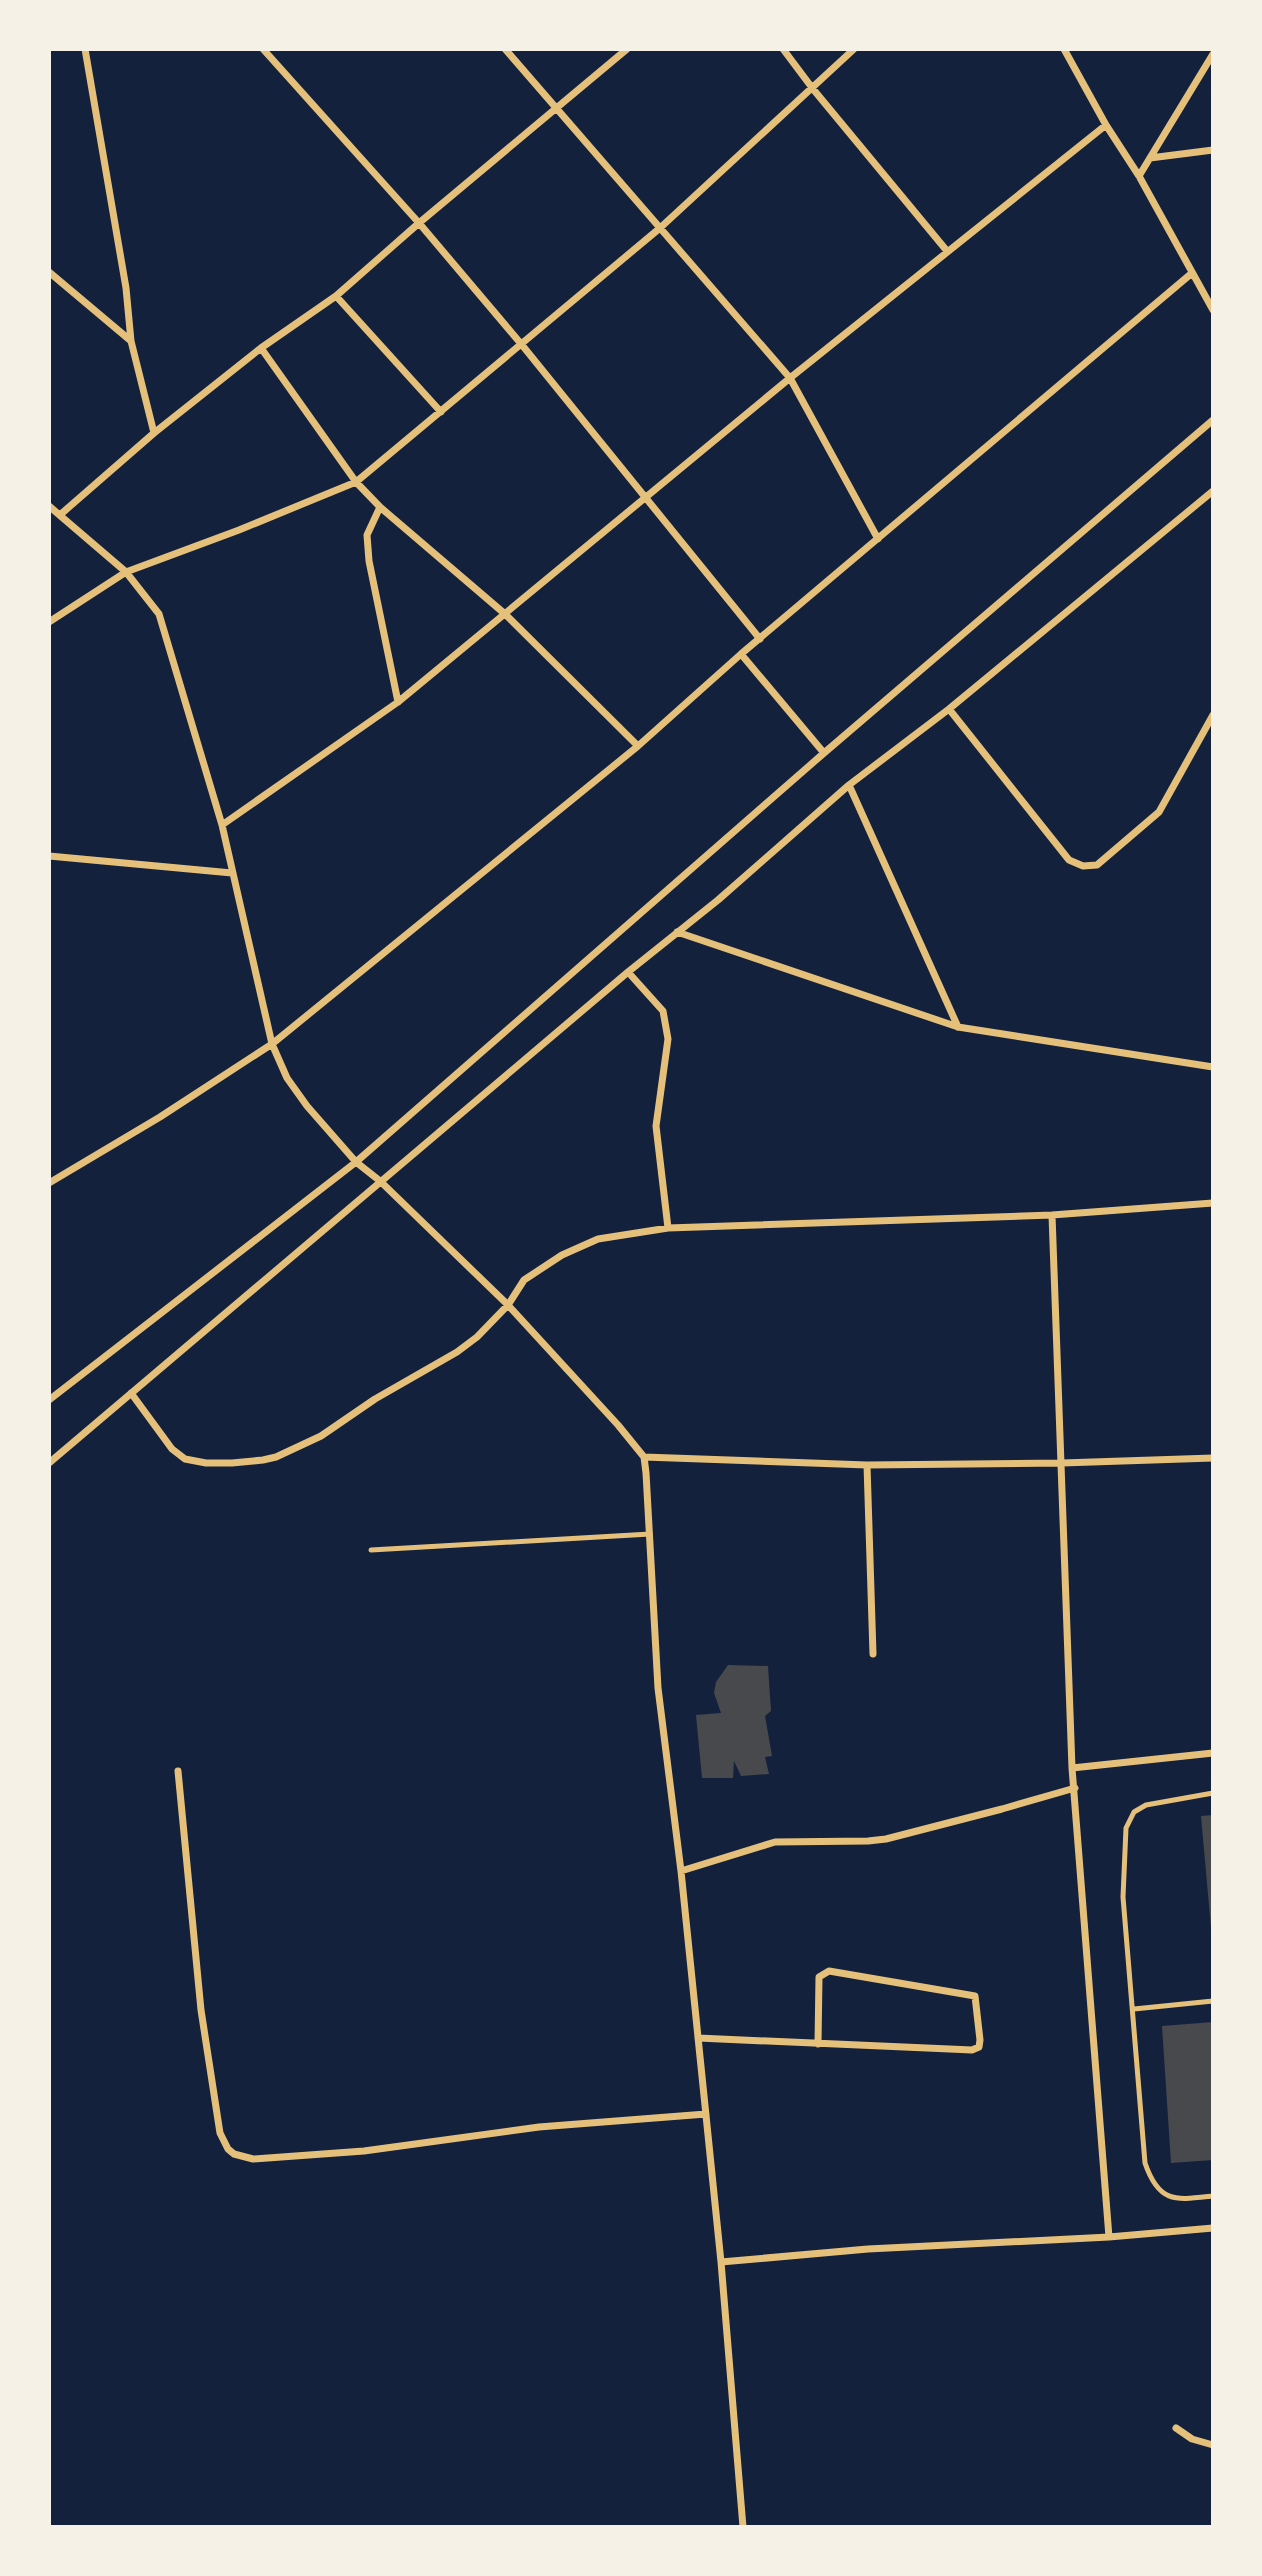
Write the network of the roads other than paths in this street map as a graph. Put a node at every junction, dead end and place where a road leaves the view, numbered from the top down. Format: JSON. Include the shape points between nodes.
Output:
{"nodes":[{"id":1,"x":85,"y":49,"type":"edge"},
{"id":2,"x":263,"y":49,"type":"edge"},
{"id":3,"x":505,"y":49,"type":"edge"},
{"id":4,"x":627,"y":49,"type":"edge"},
{"id":5,"x":783,"y":49,"type":"edge"},
{"id":6,"x":854,"y":49,"type":"edge"},
{"id":7,"x":1064,"y":49,"type":"edge"},
{"id":8,"x":1213,"y":54,"type":"edge"},
{"id":9,"x":813,"y":89,"type":"junction"},
{"id":10,"x":555,"y":108,"type":"junction"},
{"id":11,"x":1106,"y":125,"type":"junction"},
{"id":12,"x":1213,"y":150,"type":"edge"},
{"id":13,"x":1150,"y":158,"type":"junction"},
{"id":14,"x":1139,"y":176,"type":"junction"},
{"id":15,"x":419,"y":223,"type":"junction"},
{"id":16,"x":660,"y":228,"type":"junction"},
{"id":17,"x":947,"y":251,"type":"junction"},
{"id":18,"x":49,"y":272,"type":"edge"},
{"id":19,"x":1192,"y":273,"type":"junction"},
{"id":20,"x":336,"y":296,"type":"junction"},
{"id":21,"x":1213,"y":310,"type":"edge"},
{"id":22,"x":131,"y":341,"type":"junction"},
{"id":23,"x":522,"y":345,"type":"junction"},
{"id":24,"x":261,"y":348,"type":"junction"},
{"id":25,"x":790,"y":378,"type":"junction"},
{"id":26,"x":441,"y":412,"type":"junction"},
{"id":27,"x":1213,"y":420,"type":"edge"},
{"id":28,"x":155,"y":433,"type":"junction"},
{"id":29,"x":356,"y":482,"type":"junction"},
{"id":30,"x":1213,"y":491,"type":"edge"},
{"id":31,"x":645,"y":498,"type":"junction"},
{"id":32,"x":49,"y":506,"type":"edge"},
{"id":33,"x":380,"y":507,"type":"junction"},
{"id":34,"x":61,"y":514,"type":"junction"},
{"id":35,"x":878,"y":539,"type":"junction"},
{"id":36,"x":126,"y":572,"type":"junction"},
{"id":37,"x":505,"y":614,"type":"junction"},
{"id":38,"x":49,"y":622,"type":"edge"},
{"id":39,"x":760,"y":639,"type":"junction"},
{"id":40,"x":741,"y":654,"type":"junction"},
{"id":41,"x":398,"y":702,"type":"junction"},
{"id":42,"x":949,"y":709,"type":"junction"},
{"id":43,"x":1213,"y":715,"type":"edge"},
{"id":44,"x":638,"y":746,"type":"junction"},
{"id":45,"x":824,"y":753,"type":"junction"},
{"id":46,"x":849,"y":785,"type":"junction"},
{"id":47,"x":222,"y":825,"type":"junction"},
{"id":48,"x":49,"y":856,"type":"edge"},
{"id":49,"x":232,"y":873,"type":"junction"},
{"id":50,"x":677,"y":932,"type":"junction"},
{"id":51,"x":628,"y":972,"type":"junction"},
{"id":52,"x":958,"y":1027,"type":"junction"},
{"id":53,"x":272,"y":1044,"type":"junction"},
{"id":54,"x":1213,"y":1067,"type":"edge"},
{"id":55,"x":356,"y":1162,"type":"junction"},
{"id":56,"x":380,"y":1181,"type":"junction"},
{"id":57,"x":49,"y":1183,"type":"edge"},
{"id":58,"x":1213,"y":1203,"type":"edge"},
{"id":59,"x":1052,"y":1215,"type":"junction"},
{"id":60,"x":668,"y":1228,"type":"junction"},
{"id":61,"x":508,"y":1305,"type":"junction"},
{"id":62,"x":131,"y":1393,"type":"junction"},
{"id":63,"x":49,"y":1400,"type":"edge"},
{"id":64,"x":644,"y":1457,"type":"junction"},
{"id":65,"x":1213,"y":1458,"type":"edge"},
{"id":66,"x":49,"y":1463,"type":"edge"},
{"id":67,"x":1062,"y":1463,"type":"junction"},
{"id":68,"x":867,"y":1465,"type":"junction"},
{"id":69,"x":650,"y":1534,"type":"junction"},
{"id":70,"x":371,"y":1550,"type":"dead end"},
{"id":71,"x":873,"y":1654,"type":"dead end"},
{"id":72,"x":1213,"y":1753,"type":"edge"},
{"id":73,"x":1072,"y":1769,"type":"junction"},
{"id":74,"x":178,"y":1771,"type":"dead end"},
{"id":75,"x":1075,"y":1788,"type":"junction"},
{"id":76,"x":1213,"y":1793,"type":"edge"},
{"id":77,"x":681,"y":1871,"type":"junction"},
{"id":78,"x":1213,"y":2001,"type":"edge"},
{"id":79,"x":1134,"y":2009,"type":"junction"},
{"id":80,"x":698,"y":2038,"type":"junction"},
{"id":81,"x":818,"y":2043,"type":"junction"},
{"id":82,"x":706,"y":2115,"type":"junction"},
{"id":83,"x":1213,"y":2196,"type":"edge"},
{"id":84,"x":1213,"y":2228,"type":"edge"},
{"id":85,"x":1109,"y":2237,"type":"junction"},
{"id":86,"x":721,"y":2262,"type":"junction"},
{"id":87,"x":1176,"y":2428,"type":"dead end"},
{"id":88,"x":1213,"y":2445,"type":"edge"},
{"id":89,"x":743,"y":2527,"type":"edge"}],
"edges":[{"from":1,"to":22,"type":"street"},
{"from":2,"to":15,"type":"street"},
{"from":3,"to":10,"type":"street"},
{"from":4,"to":10,"type":"street"},
{"from":5,"to":9,"type":"street"},
{"from":6,"to":9,"type":"street"},
{"from":7,"to":11,"type":"street"},
{"from":8,"to":13,"type":"street"},
{"from":9,"to":16,"type":"street"},
{"from":9,"to":17,"type":"street"},
{"from":10,"to":15,"type":"street"},
{"from":10,"to":16,"type":"street"},
{"from":11,"to":14,"type":"street"},
{"from":11,"to":17,"type":"street"},
{"from":12,"to":13,"type":"street"},
{"from":13,"to":14,"type":"street"},
{"from":14,"to":19,"type":"street"},
{"from":15,"to":20,"type":"street"},
{"from":15,"to":23,"type":"street"},
{"from":16,"to":23,"type":"street"},
{"from":16,"to":25,"type":"street"},
{"from":17,"to":25,"type":"street"},
{"from":18,"to":22,"type":"street"},
{"from":19,"to":21,"type":"street"},
{"from":19,"to":35,"type":"street"},
{"from":20,"to":24,"type":"street"},
{"from":20,"to":26,"type":"street"},
{"from":22,"to":28,"type":"street"},
{"from":23,"to":26,"type":"street"},
{"from":23,"to":31,"type":"street"},
{"from":24,"to":28,"type":"street"},
{"from":24,"to":29,"type":"street"},
{"from":25,"to":31,"type":"street"},
{"from":25,"to":35,"type":"street"},
{"from":26,"to":29,"type":"street"},
{"from":27,"to":45,"type":"street"},
{"from":28,"to":34,"type":"street"},
{"from":29,"to":33,"type":"street"},
{"from":29,"to":36,"type":"street"},
{"from":30,"to":42,"type":"street"},
{"from":31,"to":37,"type":"street"},
{"from":31,"to":39,"type":"street"},
{"from":32,"to":34,"type":"street"},
{"from":33,"to":37,"type":"street"},
{"from":33,"to":41,"type":"street","via":[[367,535],[369,561]]},
{"from":34,"to":36,"type":"street"},
{"from":35,"to":39,"type":"street"},
{"from":36,"to":38,"type":"street"},
{"from":36,"to":47,"type":"street","via":[[159,614]]},
{"from":37,"to":41,"type":"street"},
{"from":37,"to":44,"type":"street"},
{"from":39,"to":40,"type":"street"},
{"from":40,"to":44,"type":"street"},
{"from":40,"to":45,"type":"street"},
{"from":41,"to":47,"type":"street"},
{"from":42,"to":43,"type":"street","via":[[1069,860],[1083,866],[1097,864],[1159,812]]},
{"from":42,"to":46,"type":"street"},
{"from":44,"to":53,"type":"street"},
{"from":45,"to":55,"type":"street"},
{"from":46,"to":50,"type":"street"},
{"from":46,"to":52,"type":"street"},
{"from":47,"to":49,"type":"street"},
{"from":48,"to":49,"type":"street"},
{"from":49,"to":53,"type":"street"},
{"from":50,"to":51,"type":"street"},
{"from":50,"to":52,"type":"street"},
{"from":51,"to":56,"type":"street"},
{"from":51,"to":60,"type":"street","via":[[663,1011],[668,1039],[656,1126]]},
{"from":52,"to":54,"type":"street"},
{"from":53,"to":55,"type":"street","via":[[287,1078]]},
{"from":53,"to":57,"type":"street"},
{"from":55,"to":56,"type":"street"},
{"from":55,"to":63,"type":"street"},
{"from":56,"to":61,"type":"street"},
{"from":56,"to":62,"type":"street"},
{"from":58,"to":59,"type":"street"},
{"from":59,"to":60,"type":"street"},
{"from":59,"to":67,"type":"street"},
{"from":60,"to":61,"type":"street","via":[[598,1239],[562,1255],[524,1280]]},
{"from":61,"to":62,"type":"street","via":[[457,1352],[321,1436],[276,1457],[232,1464],[185,1459],[172,1449]]},
{"from":61,"to":64,"type":"street"},
{"from":62,"to":66,"type":"street"},
{"from":64,"to":68,"type":"street"},
{"from":64,"to":69,"type":"street"},
{"from":65,"to":67,"type":"street"},
{"from":67,"to":68,"type":"street"},
{"from":67,"to":73,"type":"street"},
{"from":68,"to":71,"type":"street"},
{"from":69,"to":70,"type":"lane"},
{"from":69,"to":77,"type":"street","via":[[658,1688]]},
{"from":72,"to":73,"type":"street"},
{"from":73,"to":75,"type":"street"},
{"from":74,"to":82,"type":"street","via":[[201,2010],[220,2133],[234,2154],[253,2159],[364,2151],[539,2127]]},
{"from":75,"to":77,"type":"street","via":[[886,1839],[775,1842]]},
{"from":75,"to":85,"type":"street"},
{"from":76,"to":79,"type":"lane","via":[[1146,1805],[1134,1812],[1126,1828],[1123,1898]]},
{"from":77,"to":80,"type":"street"},
{"from":78,"to":79,"type":"lane"},
{"from":79,"to":83,"type":"lane","via":[[1146,2163],[1152,2182],[1178,2200]]},
{"from":80,"to":81,"type":"street"},
{"from":80,"to":82,"type":"street"},
{"from":81,"to":81,"type":"street","via":[[819,1977],[829,1971],[975,1996],[980,2040],[976,2050]]},
{"from":82,"to":86,"type":"street"},
{"from":84,"to":85,"type":"street"},
{"from":85,"to":86,"type":"street","via":[[868,2249]]},
{"from":86,"to":89,"type":"street"},
{"from":87,"to":88,"type":"street"}]}
